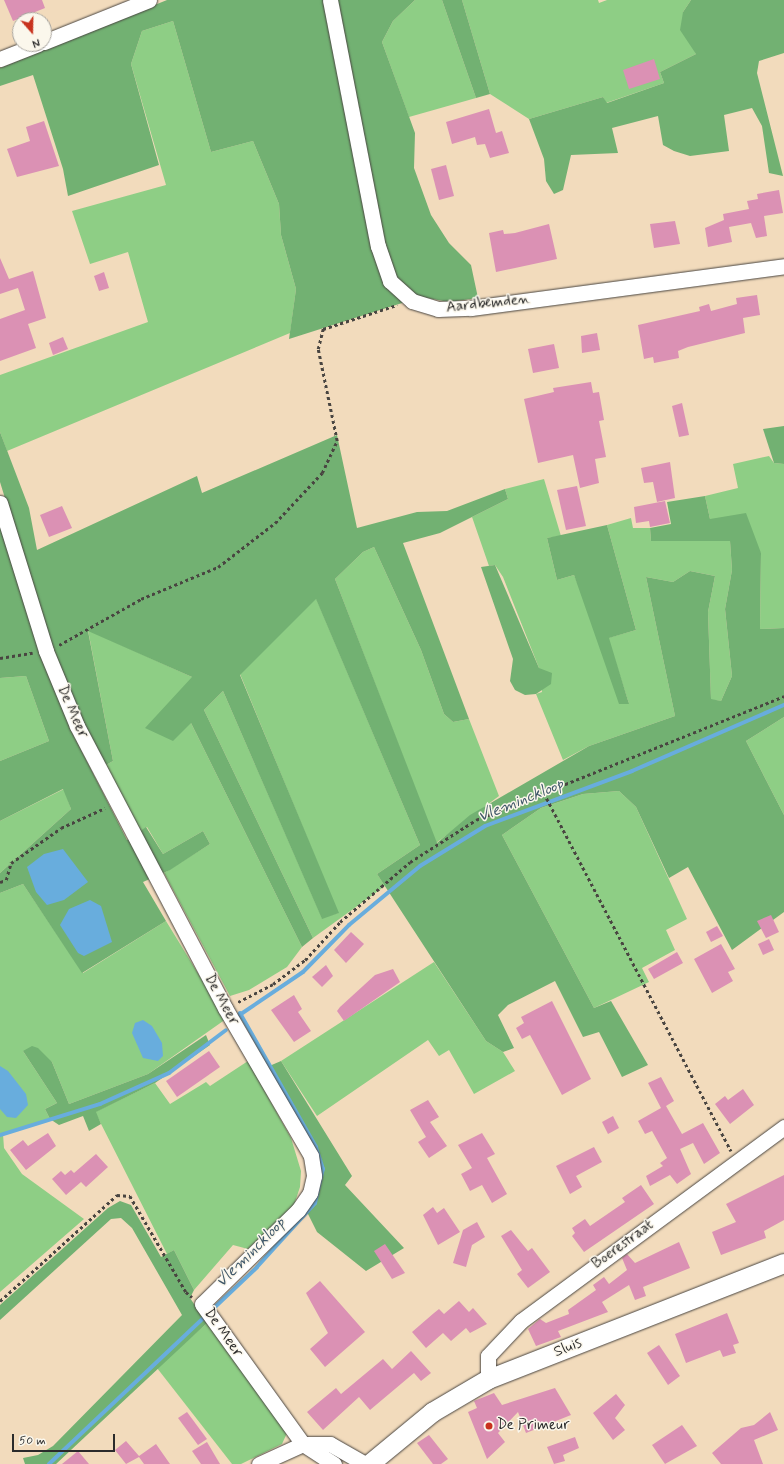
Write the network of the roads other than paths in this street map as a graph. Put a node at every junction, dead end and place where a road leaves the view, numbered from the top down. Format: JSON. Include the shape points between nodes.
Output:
{"nodes":[{"id":1,"x":149,"y":0,"type":"edge"},
{"id":2,"x":330,"y":0,"type":"edge"},
{"id":3,"x":52,"y":39,"type":"edge"},
{"id":4,"x":18,"y":52,"type":"edge"},
{"id":5,"x":0,"y":59,"type":"edge"},
{"id":6,"x":784,"y":266,"type":"edge"},
{"id":7,"x":0,"y":503,"type":"edge"},
{"id":8,"x":784,"y":1127,"type":"edge"},
{"id":9,"x":784,"y":1263,"type":"edge"},
{"id":10,"x":488,"y":1379,"type":"junction"},
{"id":11,"x":303,"y":1444,"type":"junction"},
{"id":12,"x":259,"y":1464,"type":"edge"},
{"id":13,"x":334,"y":1464,"type":"edge"},
{"id":14,"x":365,"y":1464,"type":"edge"},
{"id":15,"x":369,"y":1464,"type":"edge"}],
"edges":[{"from":1,"to":3,"type":"street"},
{"from":2,"to":6,"type":"street","name":"Aardbemden","via":[[378,246],[390,281],[412,301],[438,309],[471,308]]},
{"from":4,"to":5,"type":"street"},
{"from":7,"to":11,"type":"street","name":"De Meer","via":[[46,651],[77,726],[225,1008],[311,1156],[314,1176],[310,1193],[298,1210],[202,1304]]},
{"from":8,"to":10,"type":"street","name":"Boerestraat","via":[[521,1321],[488,1356]]},
{"from":9,"to":10,"type":"street","name":"Sluis"},
{"from":10,"to":15,"type":"street","name":"Sluis","via":[[432,1412]]},
{"from":11,"to":12,"type":"street"},
{"from":11,"to":13,"type":"street"},
{"from":11,"to":14,"type":"street","via":[[330,1444]]}]}
